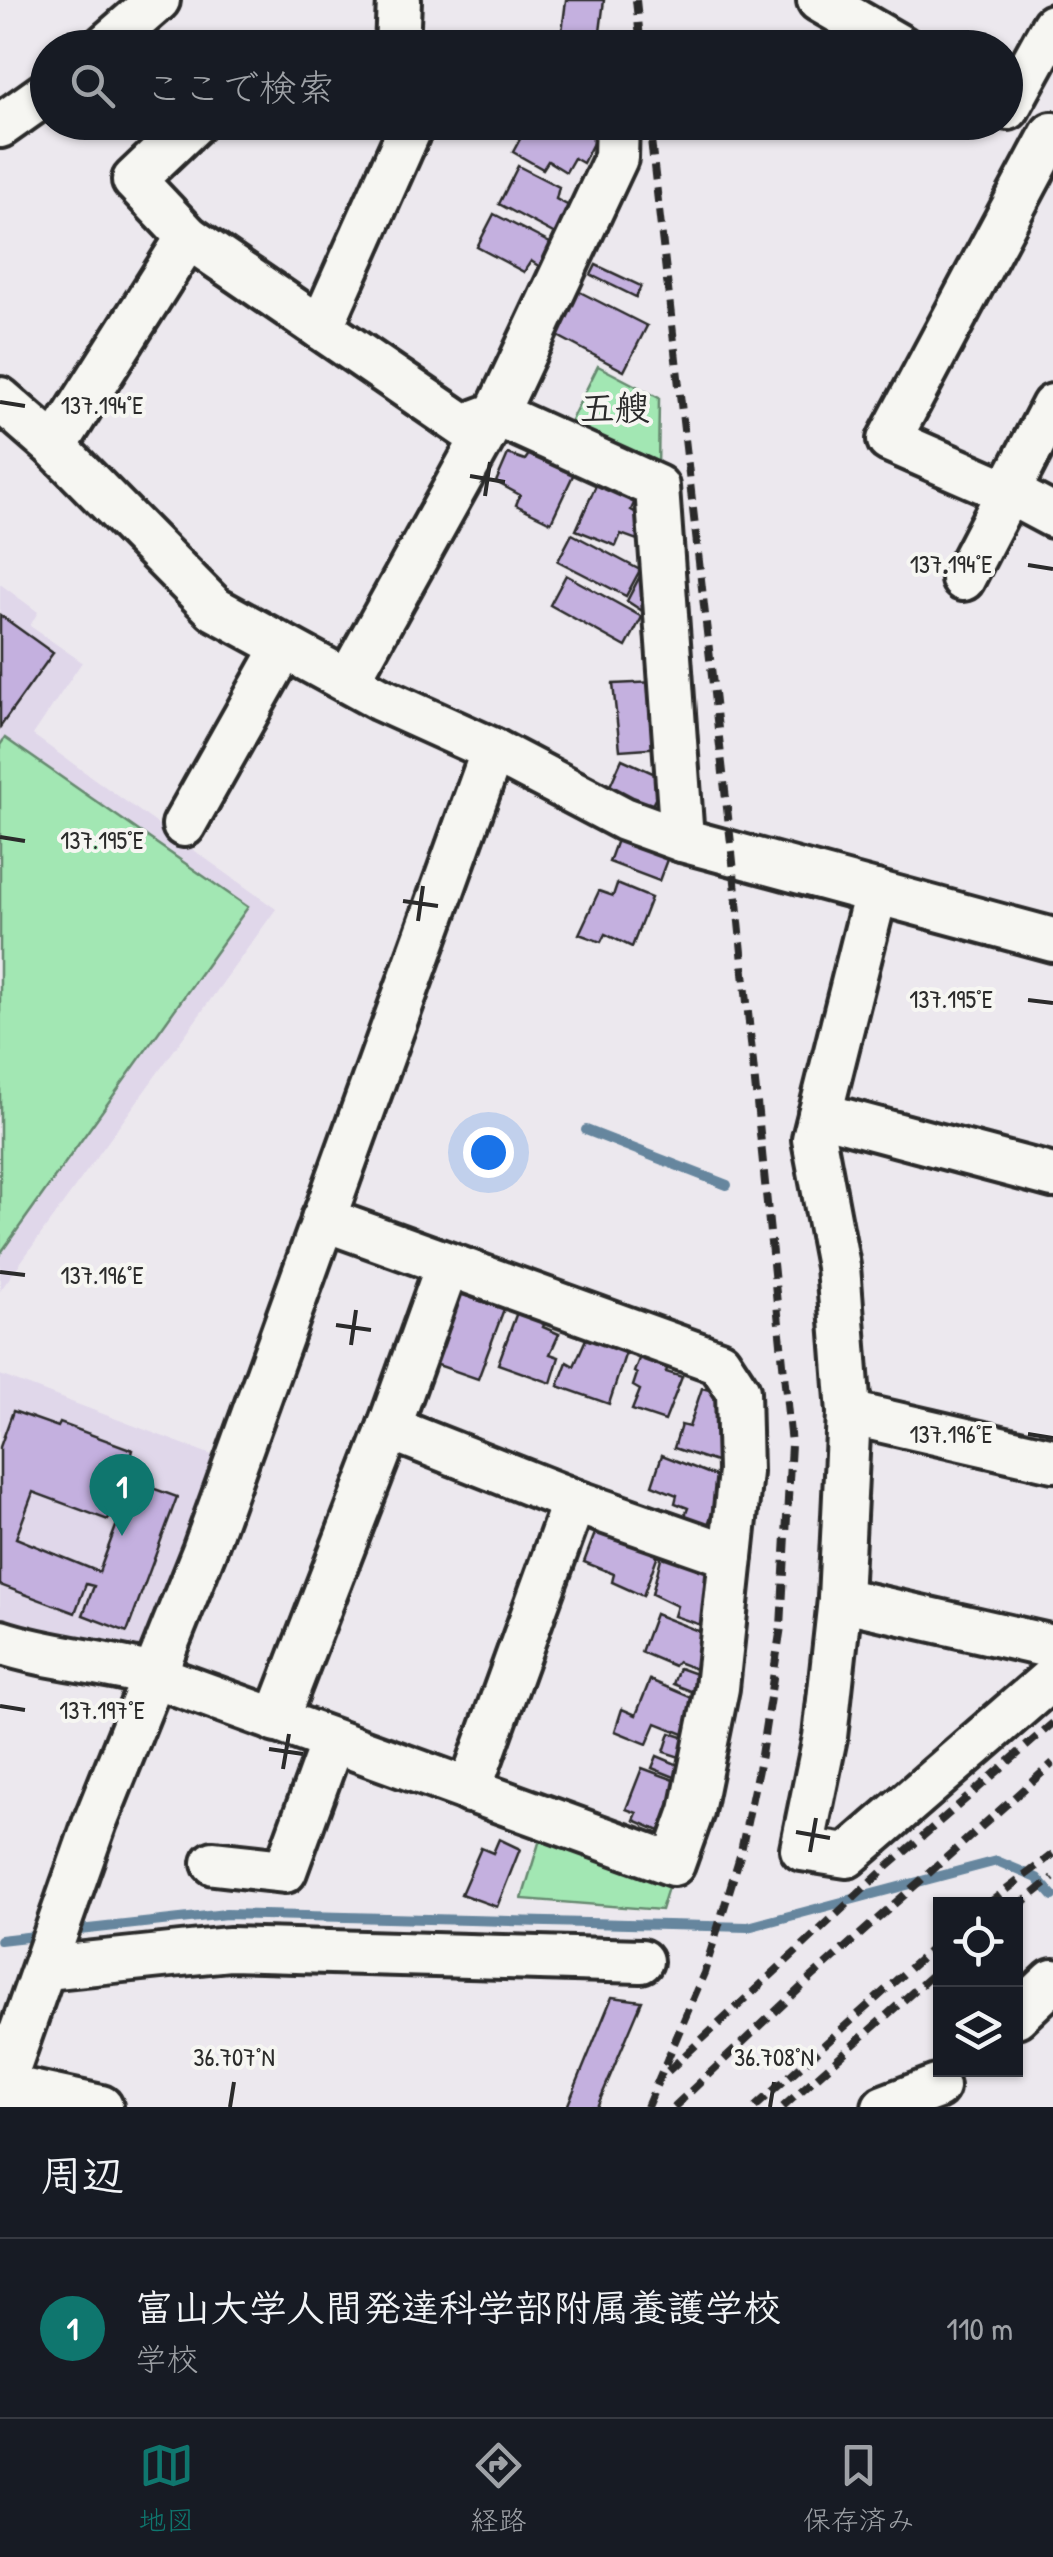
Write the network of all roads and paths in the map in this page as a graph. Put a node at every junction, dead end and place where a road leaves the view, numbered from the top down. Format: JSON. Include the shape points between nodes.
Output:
{"nodes":[{"id":1,"x":158,"y":0,"type":"edge"},
{"id":2,"x":398,"y":0,"type":"edge"},
{"id":3,"x":820,"y":0,"type":"edge"},
{"id":4,"x":1053,"y":26,"type":"edge"},
{"id":5,"x":124,"y":30,"type":"edge"},
{"id":6,"x":398,"y":30,"type":"edge"},
{"id":7,"x":871,"y":30,"type":"edge"},
{"id":8,"x":1023,"y":79,"type":"edge"},
{"id":9,"x":30,"y":105,"type":"edge"},
{"id":10,"x":1023,"y":117,"type":"edge"},
{"id":11,"x":0,"y":126,"type":"edge"},
{"id":12,"x":1053,"y":134,"type":"edge"},
{"id":13,"x":177,"y":140,"type":"edge"},
{"id":14,"x":404,"y":140,"type":"edge"},
{"id":15,"x":616,"y":140,"type":"edge"},
{"id":16,"x":188,"y":237,"type":"junction"},
{"id":17,"x":321,"y":328,"type":"junction"},
{"id":18,"x":0,"y":399,"type":"edge"},
{"id":19,"x":1053,"y":406,"type":"edge"},
{"id":20,"x":496,"y":414,"type":"junction"},
{"id":21,"x":55,"y":447,"type":"junction"},
{"id":22,"x":1008,"y":492,"type":"junction"},
{"id":23,"x":1053,"y":516,"type":"edge"},
{"id":24,"x":963,"y":580,"type":"dead end"},
{"id":25,"x":284,"y":647,"type":"junction"},
{"id":26,"x":348,"y":681,"type":"junction"},
{"id":27,"x":493,"y":750,"type":"junction"},
{"id":28,"x":184,"y":826,"type":"dead end"},
{"id":29,"x":682,"y":840,"type":"junction"},
{"id":30,"x":876,"y":892,"type":"junction"},
{"id":31,"x":1053,"y":940,"type":"edge"},
{"id":32,"x":820,"y":1114,"type":"junction"},
{"id":33,"x":1053,"y":1176,"type":"edge"},
{"id":34,"x":323,"y":1219,"type":"junction"},
{"id":35,"x":447,"y":1266,"type":"junction"},
{"id":36,"x":849,"y":1414,"type":"junction"},
{"id":37,"x":389,"y":1428,"type":"junction"},
{"id":38,"x":1053,"y":1460,"type":"edge"},
{"id":39,"x":574,"y":1501,"type":"junction"},
{"id":40,"x":731,"y":1556,"type":"junction"},
{"id":41,"x":840,"y":1598,"type":"junction"},
{"id":42,"x":0,"y":1642,"type":"edge"},
{"id":43,"x":1053,"y":1648,"type":"edge"},
{"id":44,"x":156,"y":1676,"type":"junction"},
{"id":45,"x":1053,"y":1676,"type":"edge"},
{"id":46,"x":276,"y":1722,"type":"junction"},
{"id":47,"x":332,"y":1742,"type":"junction"},
{"id":48,"x":469,"y":1791,"type":"junction"},
{"id":49,"x":214,"y":1863,"type":"dead end"},
{"id":50,"x":641,"y":1961,"type":"dead end"},
{"id":51,"x":46,"y":1968,"type":"junction"},
{"id":52,"x":1053,"y":1982,"type":"edge"},
{"id":53,"x":1023,"y":2010,"type":"edge"},
{"id":54,"x":945,"y":2088,"type":"edge"},
{"id":55,"x":2,"y":2089,"type":"edge"},
{"id":56,"x":101,"y":2107,"type":"edge"},
{"id":57,"x":884,"y":2107,"type":"edge"}],
"edges":[{"from":1,"to":5,"type":"street"},
{"from":2,"to":6,"type":"street"},
{"from":3,"to":7,"type":"street"},
{"from":4,"to":8,"type":"street"},
{"from":9,"to":11,"type":"street"},
{"from":10,"to":12,"type":"street"},
{"from":12,"to":22,"type":"street","via":[[889,440]]},
{"from":13,"to":16,"type":"street","via":[[134,180]]},
{"from":14,"to":17,"type":"street"},
{"from":15,"to":20,"type":"street","via":[[616,158]]},
{"from":16,"to":17,"type":"street"},
{"from":16,"to":21,"type":"street"},
{"from":17,"to":20,"type":"street","via":[[464,426]]},
{"from":18,"to":21,"type":"street"},
{"from":19,"to":22,"type":"street"},
{"from":20,"to":26,"type":"street"},
{"from":20,"to":29,"type":"street","via":[[656,487]]},
{"from":21,"to":25,"type":"street","via":[[216,609]]},
{"from":22,"to":23,"type":"street"},
{"from":22,"to":24,"type":"street"},
{"from":25,"to":26,"type":"street"},
{"from":25,"to":28,"type":"street"},
{"from":26,"to":27,"type":"street"},
{"from":27,"to":29,"type":"street","via":[[624,819]]},
{"from":27,"to":34,"type":"street"},
{"from":29,"to":30,"type":"street"},
{"from":30,"to":31,"type":"street"},
{"from":30,"to":32,"type":"street"},
{"from":32,"to":33,"type":"street"},
{"from":32,"to":36,"type":"street","via":[[814,1139],[838,1266]]},
{"from":34,"to":35,"type":"street"},
{"from":34,"to":44,"type":"street"},
{"from":35,"to":37,"type":"street"},
{"from":35,"to":40,"type":"street","via":[[720,1362],[738,1391],[740,1472]]},
{"from":36,"to":38,"type":"street"},
{"from":36,"to":41,"type":"street"},
{"from":37,"to":39,"type":"street"},
{"from":37,"to":46,"type":"street"},
{"from":39,"to":40,"type":"street"},
{"from":39,"to":48,"type":"street"},
{"from":40,"to":48,"type":"street","via":[[717,1688],[692,1811],[673,1864]]},
{"from":41,"to":43,"type":"street"},
{"from":41,"to":45,"type":"street","via":[[825,1736],[802,1849],[847,1856]]},
{"from":42,"to":44,"type":"street"},
{"from":44,"to":46,"type":"street"},
{"from":44,"to":51,"type":"street","via":[[95,1822]]},
{"from":46,"to":47,"type":"street"},
{"from":47,"to":48,"type":"street"},
{"from":47,"to":49,"type":"street","via":[[284,1870]]},
{"from":50,"to":51,"type":"street","via":[[230,1949]]},
{"from":51,"to":55,"type":"street"},
{"from":52,"to":53,"type":"street"},
{"from":54,"to":57,"type":"street"},
{"from":55,"to":56,"type":"street"}]}
